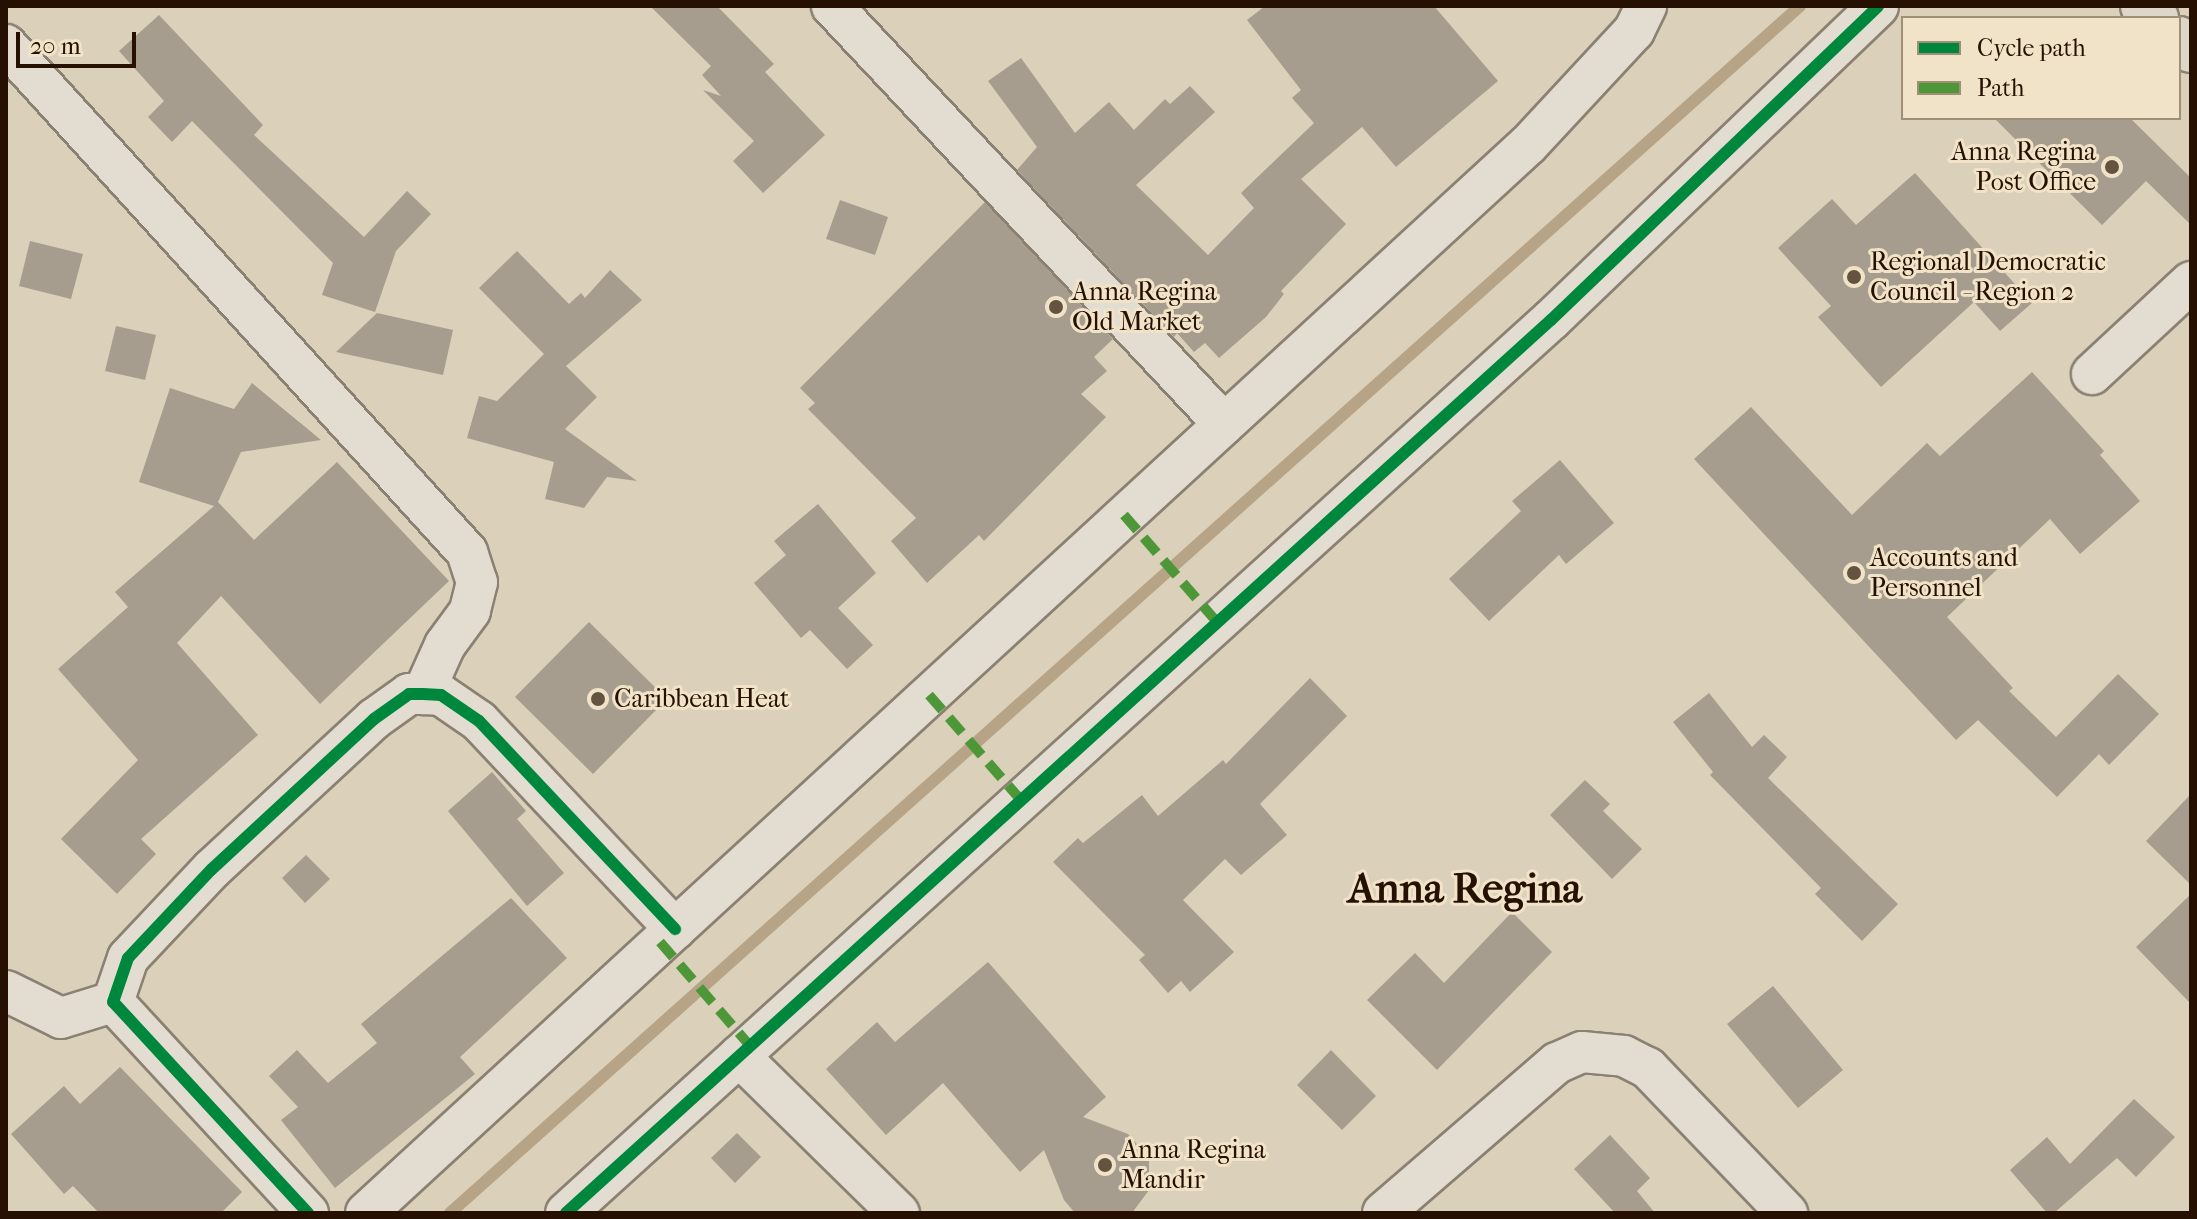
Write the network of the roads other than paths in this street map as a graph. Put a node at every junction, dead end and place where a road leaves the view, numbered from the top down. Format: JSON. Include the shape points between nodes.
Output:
{"nodes":[{"id":1,"x":832,"y":6,"type":"edge"},
{"id":2,"x":1646,"y":6,"type":"edge"},
{"id":3,"x":1878,"y":6,"type":"edge"},
{"id":4,"x":6,"y":45,"type":"edge"},
{"id":5,"x":2191,"y":282,"type":"edge"},
{"id":6,"x":2092,"y":374,"type":"dead end"},
{"id":7,"x":1224,"y":424,"type":"junction"},
{"id":8,"x":423,"y":694,"type":"junction"},
{"id":9,"x":675,"y":929,"type":"junction"},
{"id":10,"x":6,"y":991,"type":"edge"},
{"id":11,"x":113,"y":1002,"type":"junction"},
{"id":12,"x":739,"y":1056,"type":"junction"},
{"id":13,"x":308,"y":1213,"type":"edge"},
{"id":14,"x":366,"y":1213,"type":"edge"},
{"id":15,"x":566,"y":1213,"type":"edge"},
{"id":16,"x":899,"y":1213,"type":"edge"},
{"id":17,"x":1383,"y":1213,"type":"edge"},
{"id":18,"x":1787,"y":1213,"type":"edge"}],
"edges":[{"from":1,"to":7,"type":"street"},
{"from":2,"to":7,"type":"street","via":[[1634,31],[1528,145]]},
{"from":3,"to":12,"type":"street","via":[[1551,320]]},
{"from":4,"to":8,"type":"street","via":[[467,552],[477,582],[470,611],[445,645]]},
{"from":5,"to":6,"type":"street"},
{"from":7,"to":9,"type":"street"},
{"from":8,"to":9,"type":"street","via":[[441,695],[479,721]]},
{"from":8,"to":11,"type":"street","via":[[409,694],[374,719],[212,869],[128,958]]},
{"from":9,"to":14,"type":"street"},
{"from":10,"to":11,"type":"street","via":[[61,1018]]},
{"from":11,"to":13,"type":"street"},
{"from":12,"to":15,"type":"street"},
{"from":12,"to":16,"type":"street"},
{"from":17,"to":18,"type":"street","via":[[1557,1063],[1582,1052],[1624,1056],[1648,1068]]}]}
